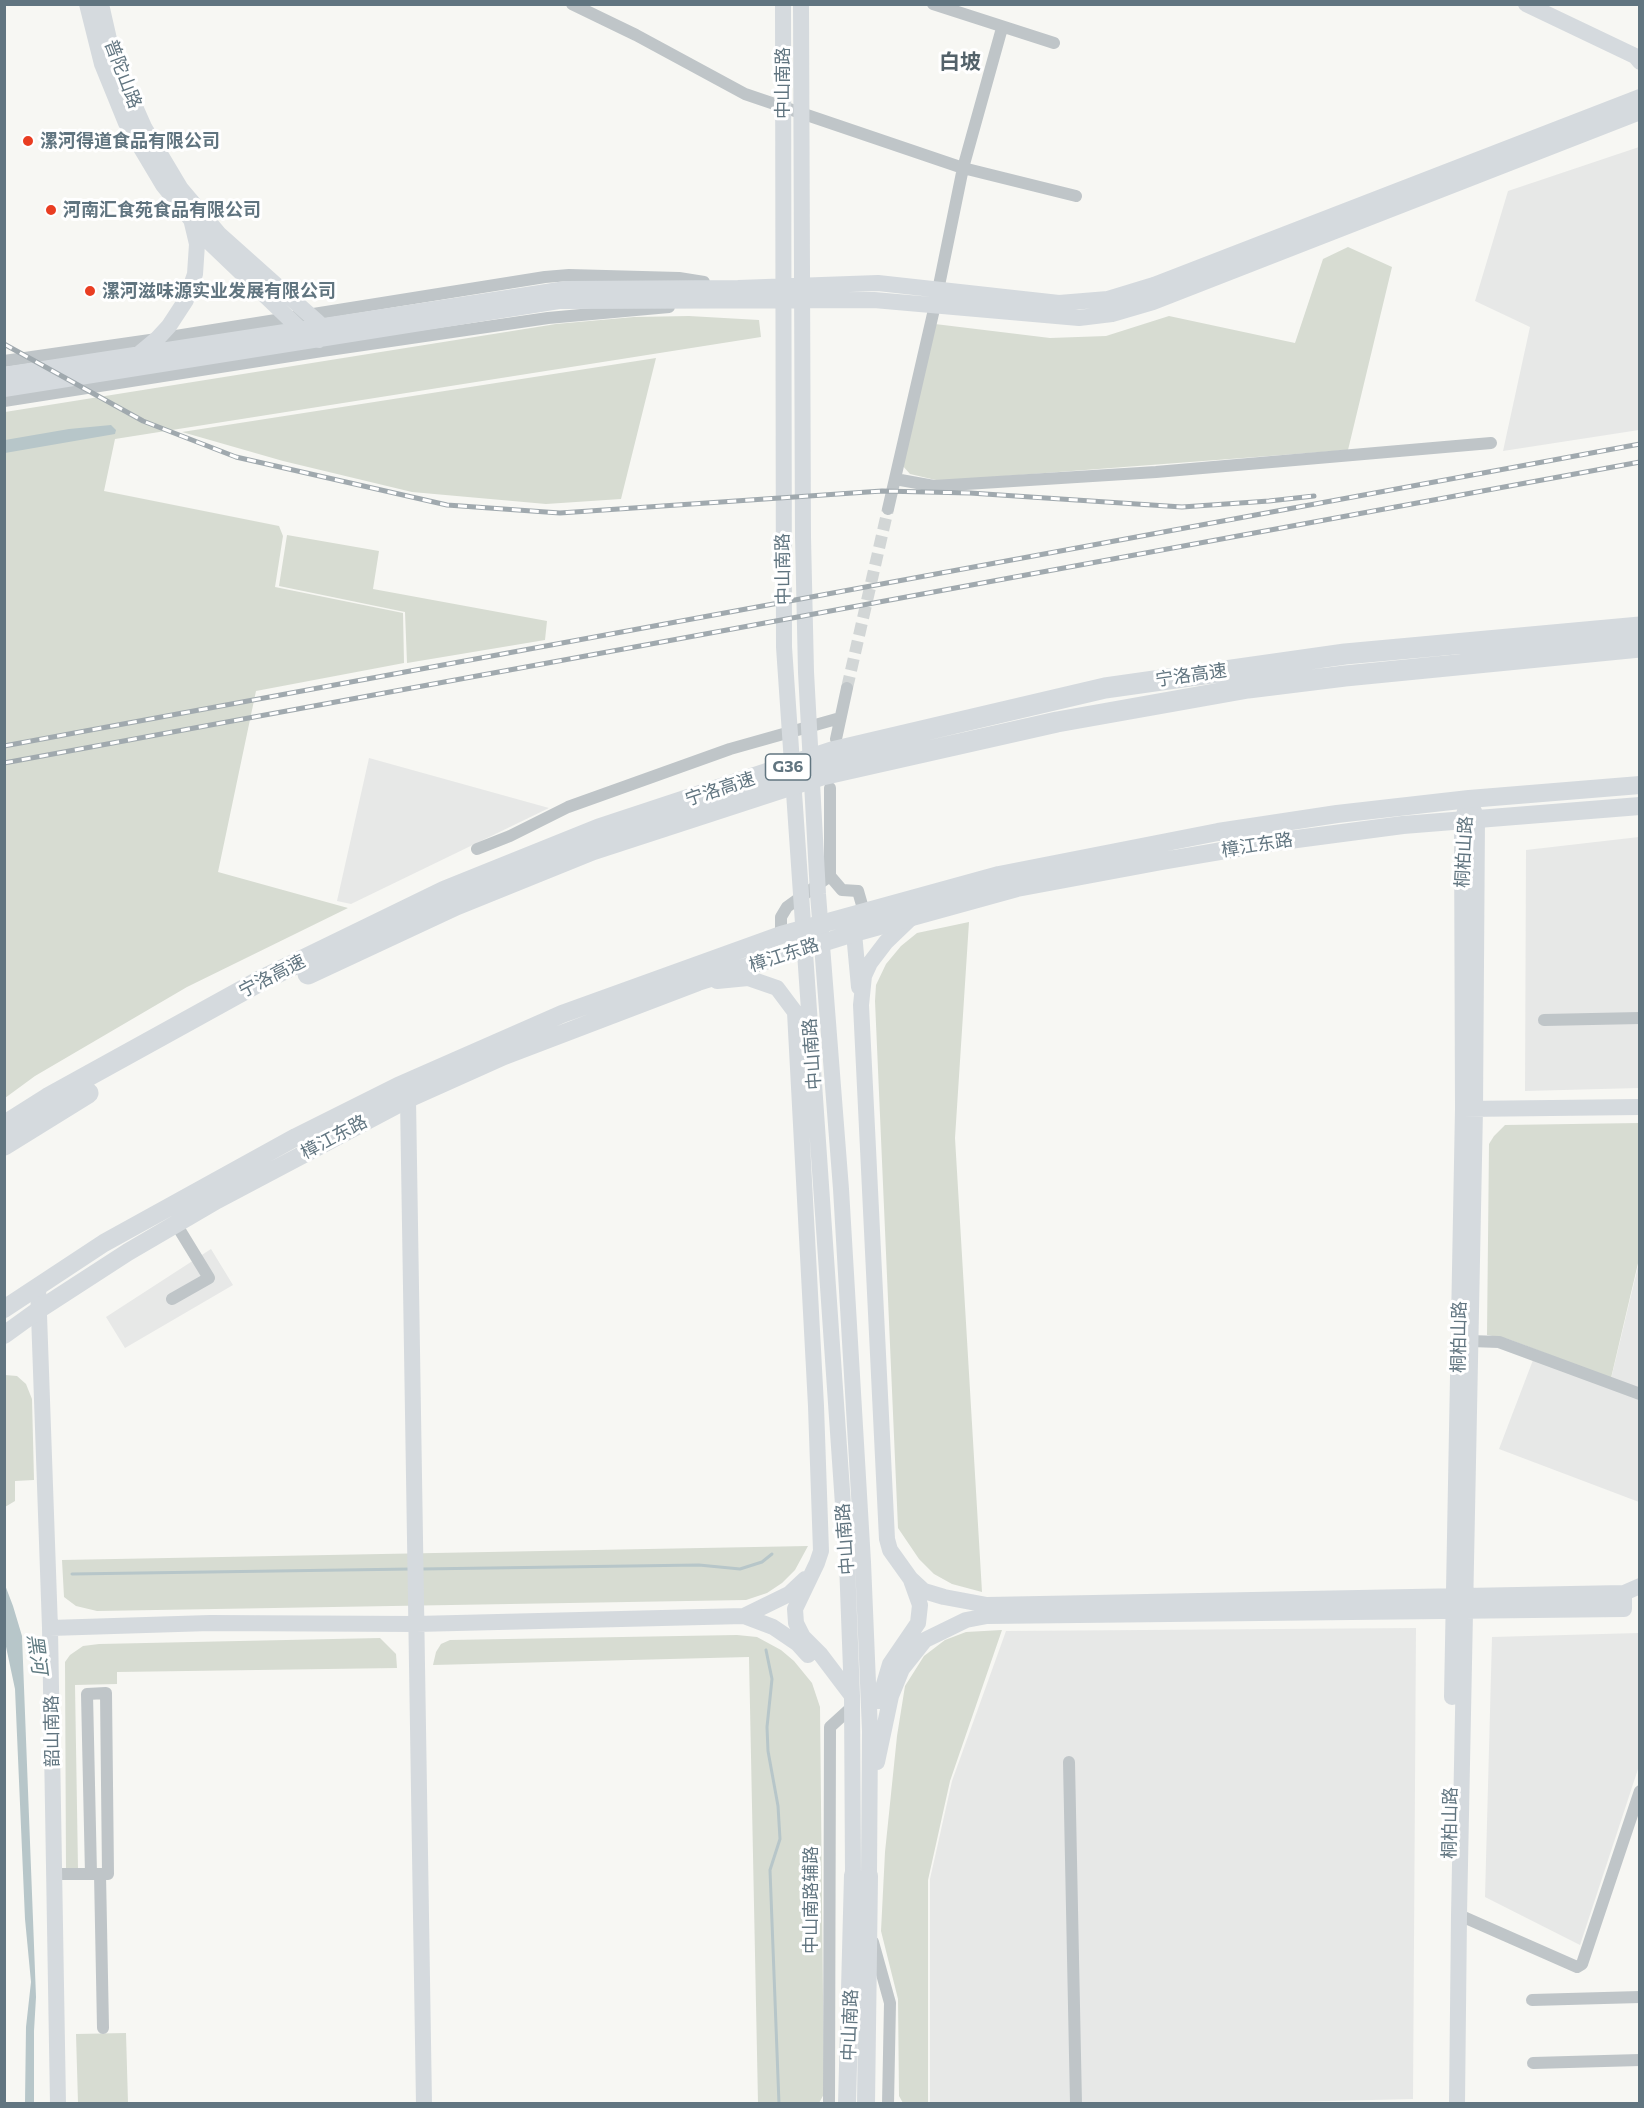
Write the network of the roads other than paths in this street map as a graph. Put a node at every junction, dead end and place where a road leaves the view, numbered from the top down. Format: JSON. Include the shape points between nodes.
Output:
{"nodes":[{"id":1,"x":87,"y":4,"type":"edge"},
{"id":2,"x":101,"y":4,"type":"edge"},
{"id":3,"x":572,"y":4,"type":"edge"},
{"id":4,"x":781,"y":4,"type":"edge"},
{"id":5,"x":803,"y":4,"type":"edge"},
{"id":6,"x":933,"y":4,"type":"edge"},
{"id":7,"x":1526,"y":4,"type":"edge"},
{"id":8,"x":1002,"y":28,"type":"junction"},
{"id":9,"x":1054,"y":44,"type":"dead end"},
{"id":10,"x":1640,"y":62,"type":"edge"},
{"id":11,"x":1640,"y":97,"type":"edge"},
{"id":12,"x":1640,"y":112,"type":"edge"},
{"id":13,"x":963,"y":168,"type":"junction"},
{"id":14,"x":1076,"y":196,"type":"dead end"},
{"id":15,"x":191,"y":219,"type":"junction"},
{"id":16,"x":737,"y":294,"type":"junction"},
{"id":17,"x":937,"y":298,"type":"junction"},
{"id":18,"x":308,"y":314,"type":"junction"},
{"id":19,"x":288,"y":318,"type":"junction"},
{"id":20,"x":301,"y":330,"type":"junction"},
{"id":21,"x":157,"y":339,"type":"junction"},
{"id":22,"x":321,"y":339,"type":"junction"},
{"id":23,"x":137,"y":356,"type":"junction"},
{"id":24,"x":4,"y":361,"type":"edge"},
{"id":25,"x":4,"y":375,"type":"edge"},
{"id":26,"x":4,"y":389,"type":"edge"},
{"id":27,"x":4,"y":401,"type":"edge"},
{"id":28,"x":1491,"y":443,"type":"dead end"},
{"id":29,"x":894,"y":482,"type":"junction"},
{"id":30,"x":889,"y":504,"type":"tunnel mouth"},
{"id":31,"x":1640,"y":627,"type":"edge"},
{"id":32,"x":1640,"y":647,"type":"edge"},
{"id":33,"x":847,"y":688,"type":"tunnel mouth"},
{"id":34,"x":840,"y":718,"type":"junction"},
{"id":35,"x":836,"y":739,"type":"dead end"},
{"id":36,"x":1640,"y":785,"type":"edge"},
{"id":37,"x":830,"y":788,"type":"dead end"},
{"id":38,"x":1469,"y":799,"type":"junction"},
{"id":39,"x":1640,"y":806,"type":"edge"},
{"id":40,"x":1470,"y":820,"type":"junction"},
{"id":41,"x":477,"y":849,"type":"dead end"},
{"id":42,"x":830,"y":876,"type":"junction"},
{"id":43,"x":864,"y":912,"type":"junction"},
{"id":44,"x":911,"y":918,"type":"junction"},
{"id":45,"x":854,"y":933,"type":"junction"},
{"id":46,"x":781,"y":935,"type":"junction"},
{"id":47,"x":698,"y":982,"type":"junction"},
{"id":48,"x":861,"y":1005,"type":"junction"},
{"id":49,"x":1640,"y":1018,"type":"edge"},
{"id":50,"x":1544,"y":1020,"type":"dead end"},
{"id":51,"x":408,"y":1099,"type":"junction"},
{"id":52,"x":1640,"y":1107,"type":"edge"},
{"id":53,"x":1469,"y":1109,"type":"junction"},
{"id":54,"x":4,"y":1126,"type":"edge"},
{"id":55,"x":4,"y":1145,"type":"edge"},
{"id":56,"x":176,"y":1224,"type":"junction"},
{"id":57,"x":38,"y":1286,"type":"junction"},
{"id":58,"x":172,"y":1299,"type":"dead end"},
{"id":59,"x":4,"y":1309,"type":"edge"},
{"id":60,"x":40,"y":1309,"type":"junction"},
{"id":61,"x":4,"y":1335,"type":"edge"},
{"id":62,"x":1471,"y":1341,"type":"junction"},
{"id":63,"x":1640,"y":1394,"type":"edge"},
{"id":64,"x":855,"y":1563,"type":"junction"},
{"id":65,"x":813,"y":1572,"type":"junction"},
{"id":66,"x":910,"y":1578,"type":"junction"},
{"id":67,"x":1640,"y":1586,"type":"edge"},
{"id":68,"x":1460,"y":1604,"type":"junction"},
{"id":69,"x":744,"y":1616,"type":"junction"},
{"id":70,"x":416,"y":1624,"type":"junction"},
{"id":71,"x":50,"y":1628,"type":"junction"},
{"id":72,"x":852,"y":1701,"type":"junction"},
{"id":73,"x":870,"y":1731,"type":"junction"},
{"id":74,"x":1069,"y":1762,"type":"dead end"},
{"id":75,"x":1640,"y":1791,"type":"edge"},
{"id":76,"x":870,"y":1793,"type":"junction"},
{"id":77,"x":54,"y":1874,"type":"junction"},
{"id":78,"x":95,"y":1874,"type":"junction"},
{"id":79,"x":861,"y":1875,"type":"junction"},
{"id":80,"x":1459,"y":1915,"type":"junction"},
{"id":81,"x":869,"y":1926,"type":"junction"},
{"id":82,"x":1640,"y":1997,"type":"edge"},
{"id":83,"x":1532,"y":2000,"type":"dead end"},
{"id":84,"x":103,"y":2028,"type":"dead end"},
{"id":85,"x":1640,"y":2060,"type":"edge"},
{"id":86,"x":1533,"y":2063,"type":"dead end"},
{"id":87,"x":58,"y":2103,"type":"edge"},
{"id":88,"x":424,"y":2103,"type":"edge"},
{"id":89,"x":829,"y":2103,"type":"edge"},
{"id":90,"x":848,"y":2103,"type":"edge"},
{"id":91,"x":866,"y":2103,"type":"edge"},
{"id":92,"x":888,"y":2103,"type":"edge"},
{"id":93,"x":1076,"y":2103,"type":"edge"},
{"id":94,"x":1446,"y":2103,"type":"edge"},
{"id":95,"x":1457,"y":2103,"type":"edge"}],
"edges":[{"from":1,"to":15,"type":"street","name":"普陀山路","via":[[102,64],[126,123],[163,185]]},
{"from":2,"to":18,"type":"street","name":"普陀山路","via":[[113,57],[144,127],[181,189],[219,234]]},
{"from":3,"to":13,"type":"street","via":[[745,94]]},
{"from":4,"to":64,"type":"street","name":"中山南路","via":[[784,647]]},
{"from":5,"to":64,"type":"street","name":"中山南路","via":[[806,672],[818,894],[842,1189]]},
{"from":6,"to":8,"type":"street"},
{"from":7,"to":10,"type":"street","via":[[1635,56]]},
{"from":8,"to":9,"type":"street"},
{"from":8,"to":13,"type":"street"},
{"from":11,"to":17,"type":"street","via":[[1154,285],[1108,298],[1059,303]]},
{"from":12,"to":17,"type":"street","via":[[1153,302],[1112,314],[1079,318]]},
{"from":13,"to":14,"type":"street"},
{"from":13,"to":17,"type":"street"},
{"from":15,"to":19,"type":"street","name":"普陀山路","via":[[209,242]]},
{"from":15,"to":21,"type":"street","via":[[197,244],[195,274],[186,300]]},
{"from":16,"to":17,"type":"street","via":[[874,300]]},
{"from":16,"to":18,"type":"street","via":[[679,278],[569,275]]},
{"from":16,"to":22,"type":"street","via":[[559,301]]},
{"from":17,"to":29,"type":"street"},
{"from":18,"to":19,"type":"street"},
{"from":18,"to":22,"type":"street","name":"普陀山路"},
{"from":19,"to":20,"type":"street","name":"普陀山路"},
{"from":19,"to":21,"type":"street"},
{"from":20,"to":22,"type":"street","name":"普陀山路"},
{"from":20,"to":23,"type":"street"},
{"from":21,"to":23,"type":"street"},
{"from":21,"to":24,"type":"street"},
{"from":22,"to":26,"type":"street"},
{"from":22,"to":27,"type":"street"},
{"from":23,"to":25,"type":"street"},
{"from":28,"to":29,"type":"street","via":[[1156,472],[934,486]]},
{"from":29,"to":30,"type":"street"},
{"from":31,"to":54,"type":"highway","name":"宁洛高速","number":"G36","via":[[1345,654],[1105,688],[832,752],[599,829],[445,891],[260,981]]},
{"from":32,"to":55,"type":"highway","name":"宁洛高速","number":"G36","via":[[1248,688],[1057,722],[822,775],[592,850],[456,904],[278,987],[64,1106]]},
{"from":33,"to":34,"type":"street"},
{"from":34,"to":35,"type":"street"},
{"from":34,"to":41,"type":"street","via":[[730,749],[568,807]]},
{"from":36,"to":38,"type":"main road","name":"樟江东路"},
{"from":37,"to":42,"type":"street"},
{"from":38,"to":40,"type":"street","name":"桐柏山路"},
{"from":38,"to":43,"type":"main road","name":"樟江东路","via":[[1250,827],[1120,850],[999,875]]},
{"from":39,"to":40,"type":"main road","name":"樟江东路"},
{"from":40,"to":44,"type":"main road","name":"樟江东路","via":[[1274,842],[1162,861],[1017,888]]},
{"from":40,"to":53,"type":"street","name":"桐柏山路"},
{"from":42,"to":43,"type":"street","via":[[842,890],[858,891]]},
{"from":42,"to":46,"type":"street","via":[[787,907],[781,917]]},
{"from":43,"to":46,"type":"main road","name":"樟江东路"},
{"from":44,"to":45,"type":"main road","name":"樟江东路"},
{"from":44,"to":48,"type":"street","via":[[870,963],[864,976]]},
{"from":45,"to":47,"type":"main road","name":"樟江东路"},
{"from":45,"to":48,"type":"street"},
{"from":46,"to":57,"type":"main road","name":"樟江东路","via":[[562,1014],[398,1086],[296,1137],[104,1243]]},
{"from":47,"to":51,"type":"main road","name":"樟江东路","via":[[504,1056]]},
{"from":47,"to":65,"type":"street","via":[[748,978],[777,988],[795,1012],[821,1551]]},
{"from":48,"to":66,"type":"street","via":[[887,1539],[890,1550]]},
{"from":49,"to":50,"type":"street"},
{"from":51,"to":56,"type":"main road","name":"樟江东路"},
{"from":51,"to":70,"type":"street"},
{"from":52,"to":53,"type":"street"},
{"from":53,"to":62,"type":"street","name":"桐柏山路"},
{"from":53,"to":68,"type":"street","name":"桐柏山路"},
{"from":56,"to":58,"type":"street","via":[[209,1278]]},
{"from":56,"to":60,"type":"main road","name":"樟江东路"},
{"from":57,"to":59,"type":"main road","name":"樟江东路"},
{"from":57,"to":60,"type":"street","name":"韶山南路"},
{"from":60,"to":61,"type":"main road","name":"樟江东路"},
{"from":60,"to":71,"type":"street","name":"韶山南路"},
{"from":62,"to":63,"type":"street","via":[[1498,1342]]},
{"from":62,"to":68,"type":"street","name":"桐柏山路"},
{"from":64,"to":72,"type":"street","name":"中山南路"},
{"from":64,"to":73,"type":"street","name":"中山南路"},
{"from":65,"to":69,"type":"street","via":[[789,1594]]},
{"from":65,"to":72,"type":"street","via":[[795,1609],[796,1623]]},
{"from":66,"to":68,"type":"street","via":[[924,1591],[987,1605]]},
{"from":66,"to":73,"type":"street","via":[[920,1605],[918,1623],[890,1664]]},
{"from":67,"to":68,"type":"street","via":[[1624,1593],[1624,1609]]},
{"from":68,"to":76,"type":"street","via":[[987,1616],[966,1620],[925,1640],[902,1669],[891,1696]]},
{"from":68,"to":80,"type":"street","name":"桐柏山路"},
{"from":68,"to":94,"type":"street","name":"桐柏山路"},
{"from":69,"to":70,"type":"street"},
{"from":69,"to":72,"type":"street","via":[[773,1627],[798,1644]]},
{"from":70,"to":71,"type":"street","via":[[210,1623]]},
{"from":70,"to":88,"type":"street"},
{"from":71,"to":77,"type":"street","name":"韶山南路"},
{"from":72,"to":79,"type":"street","name":"中山南路"},
{"from":72,"to":89,"type":"street","name":"中山南路辅路","via":[[830,1727]]},
{"from":73,"to":76,"type":"street","name":"中山南路"},
{"from":74,"to":93,"type":"street"},
{"from":75,"to":80,"type":"street","via":[[1582,1964],[1577,1967]]},
{"from":76,"to":79,"type":"street","name":"中山南路"},
{"from":77,"to":78,"type":"street"},
{"from":77,"to":87,"type":"street","name":"韶山南路"},
{"from":78,"to":78,"type":"street","via":[[87,1694],[106,1693],[108,1874]]},
{"from":78,"to":84,"type":"street"},
{"from":79,"to":81,"type":"main road","name":"中山南路"},
{"from":79,"to":90,"type":"main road","name":"中山南路"},
{"from":80,"to":95,"type":"street","name":"桐柏山路"},
{"from":81,"to":91,"type":"main road","name":"中山南路"},
{"from":81,"to":92,"type":"street","via":[[890,2003]]},
{"from":82,"to":83,"type":"street"},
{"from":85,"to":86,"type":"street"}]}
